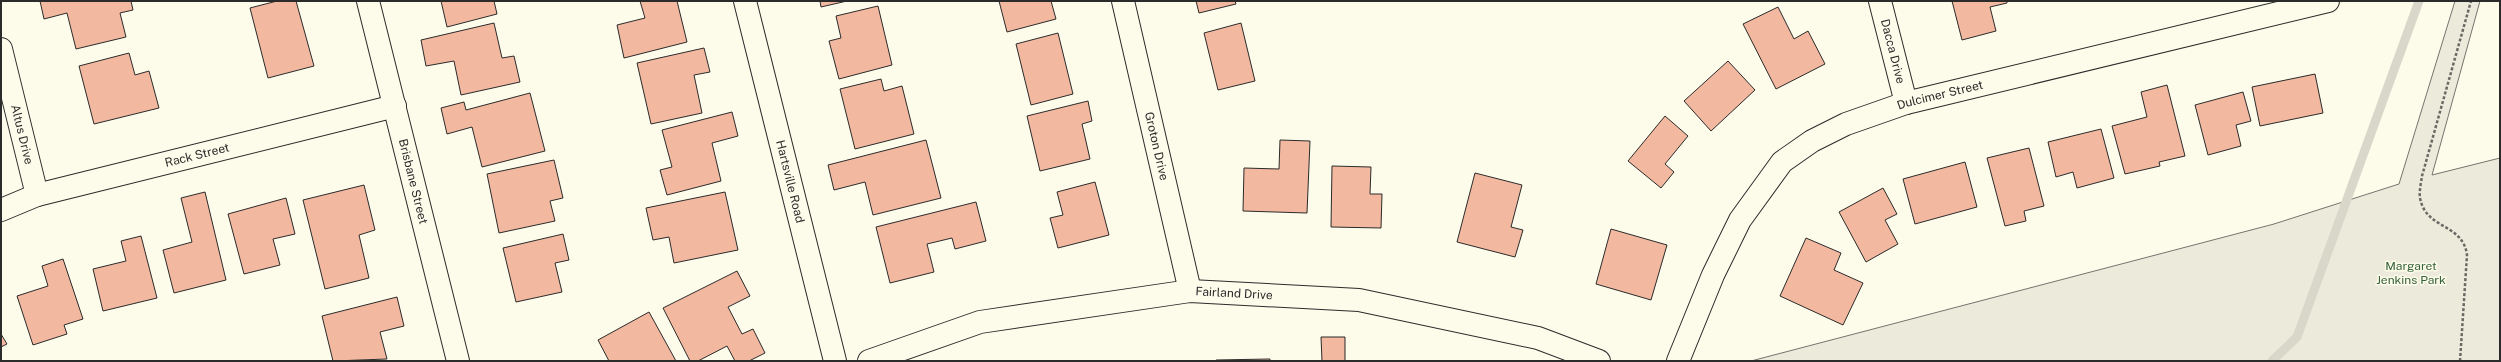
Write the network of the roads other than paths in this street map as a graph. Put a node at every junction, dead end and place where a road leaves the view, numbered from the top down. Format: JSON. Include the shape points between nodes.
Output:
{"nodes":[{"id":1,"x":368,"y":1,"type":"edge"},
{"id":2,"x":745,"y":1,"type":"edge"},
{"id":3,"x":1123,"y":1,"type":"edge"},
{"id":4,"x":1880,"y":1,"type":"edge"},
{"id":5,"x":2328,"y":1,"type":"edge"},
{"id":6,"x":2262,"y":9,"type":"edge"},
{"id":7,"x":1,"y":50,"type":"edge"},
{"id":8,"x":1906,"y":103,"type":"junction"},
{"id":9,"x":395,"y":106,"type":"junction"},
{"id":10,"x":37,"y":195,"type":"junction"},
{"id":11,"x":1,"y":210,"type":"edge"},
{"id":12,"x":1190,"y":291,"type":"junction"},
{"id":13,"x":458,"y":361,"type":"edge"},
{"id":14,"x":835,"y":361,"type":"edge"},
{"id":15,"x":868,"y":361,"type":"edge"},
{"id":16,"x":1599,"y":361,"type":"edge"},
{"id":17,"x":1678,"y":361,"type":"edge"}],
"edges":[{"from":1,"to":9,"type":"street","name":"Brisbane Street"},
{"from":2,"to":14,"type":"street","name":"Hartsville Road"},
{"from":3,"to":12,"type":"street","name":"Groton Drive"},
{"from":4,"to":8,"type":"street","name":"Dacca Drive"},
{"from":5,"to":6,"type":"street","name":"Dulcimer Street"},
{"from":6,"to":8,"type":"street","name":"Dulcimer Street"},
{"from":7,"to":10,"type":"street","name":"Altus Drive"},
{"from":8,"to":17,"type":"street","name":"Dulcimer Street","via":[[1846,124],[1812,141],[1782,162],[1740,220],[1713,275]]},
{"from":9,"to":10,"type":"street","name":"Rack Street"},
{"from":9,"to":13,"type":"street","name":"Brisbane Street"},
{"from":10,"to":11,"type":"street","name":"Rack Street"},
{"from":12,"to":15,"type":"street","name":"Fairland Drive","via":[[980,322]]},
{"from":12,"to":16,"type":"street","name":"Fairland Drive","via":[[1359,300],[1538,338]]}]}
